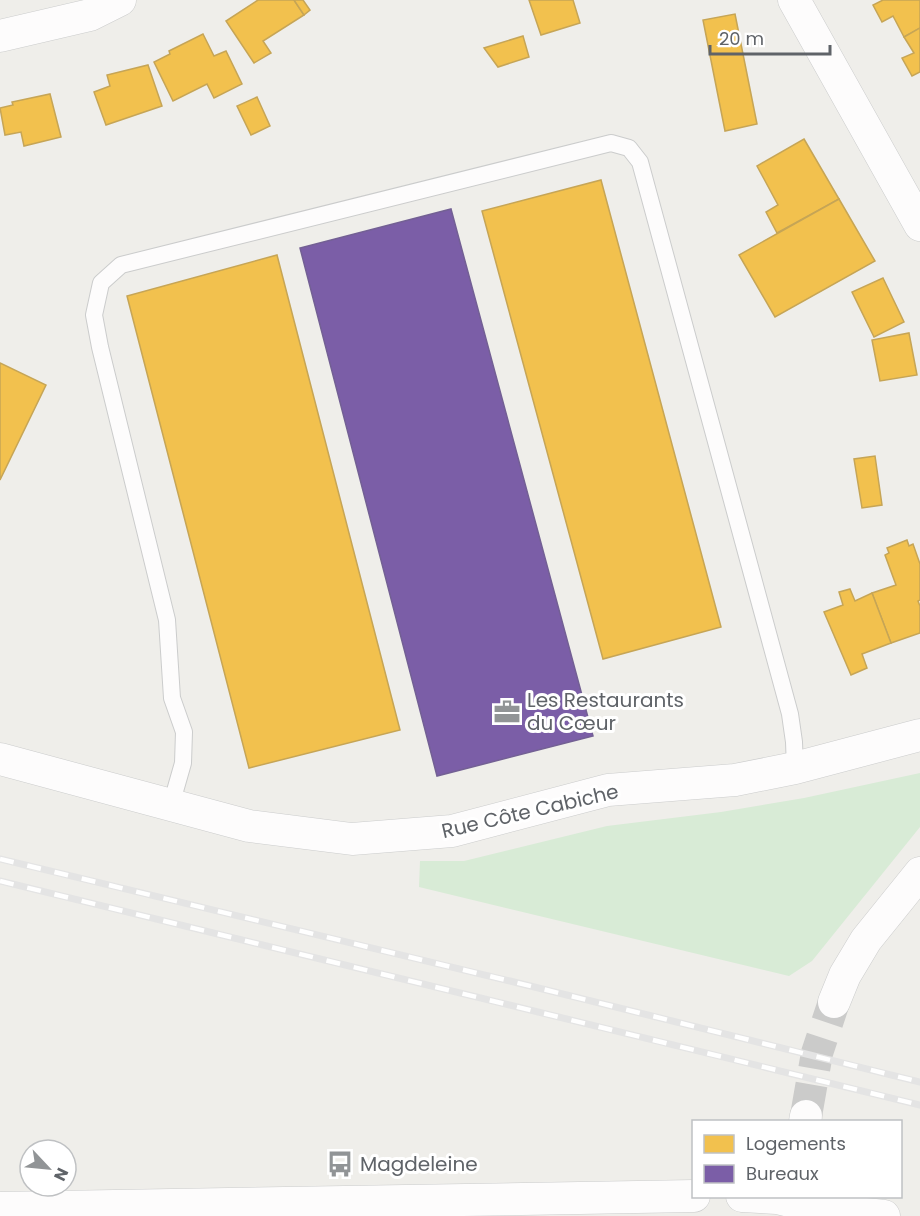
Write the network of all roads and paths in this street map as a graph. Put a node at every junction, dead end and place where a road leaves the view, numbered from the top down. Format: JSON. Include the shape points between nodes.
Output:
{"nodes":[{"id":1,"x":120,"y":0,"type":"edge"},
{"id":2,"x":794,"y":0,"type":"edge"},
{"id":3,"x":35,"y":14,"type":"edge"},
{"id":4,"x":0,"y":36,"type":"edge"},
{"id":5,"x":920,"y":225,"type":"edge"},
{"id":6,"x":920,"y":735,"type":"edge"},
{"id":7,"x":0,"y":759,"type":"edge"},
{"id":8,"x":795,"y":768,"type":"junction"},
{"id":9,"x":171,"y":805,"type":"junction"},
{"id":10,"x":920,"y":873,"type":"edge"},
{"id":11,"x":834,"y":1002,"type":"tunnel mouth"},
{"id":12,"x":692,"y":1196,"type":"edge"},
{"id":13,"x":781,"y":1198,"type":"edge"},
{"id":14,"x":0,"y":1208,"type":"edge"},
{"id":15,"x":442,"y":1208,"type":"edge"},
{"id":16,"x":884,"y":1216,"type":"edge"}],
"edges":[{"from":1,"to":3,"type":"street","via":[[90,15]]},
{"from":2,"to":5,"type":"street"},
{"from":3,"to":4,"type":"street"},
{"from":6,"to":8,"type":"street","name":"Rue Côte Cabiche"},
{"from":7,"to":9,"type":"street","name":"Rue Côte Cabiche"},
{"from":8,"to":9,"type":"street","name":"Rue Côte Cabiche","via":[[735,780],[608,790],[452,831],[352,839],[249,826]]},
{"from":8,"to":9,"type":"lane","via":[[790,714],[640,162],[629,148],[611,143],[121,265],[101,283],[94,315],[167,620],[172,698],[184,732],[183,764]]},
{"from":10,"to":11,"type":"street","via":[[866,940]]},
{"from":12,"to":15,"type":"street"},
{"from":13,"to":16,"type":"street","via":[[828,1210]]},
{"from":14,"to":15,"type":"street"}]}
